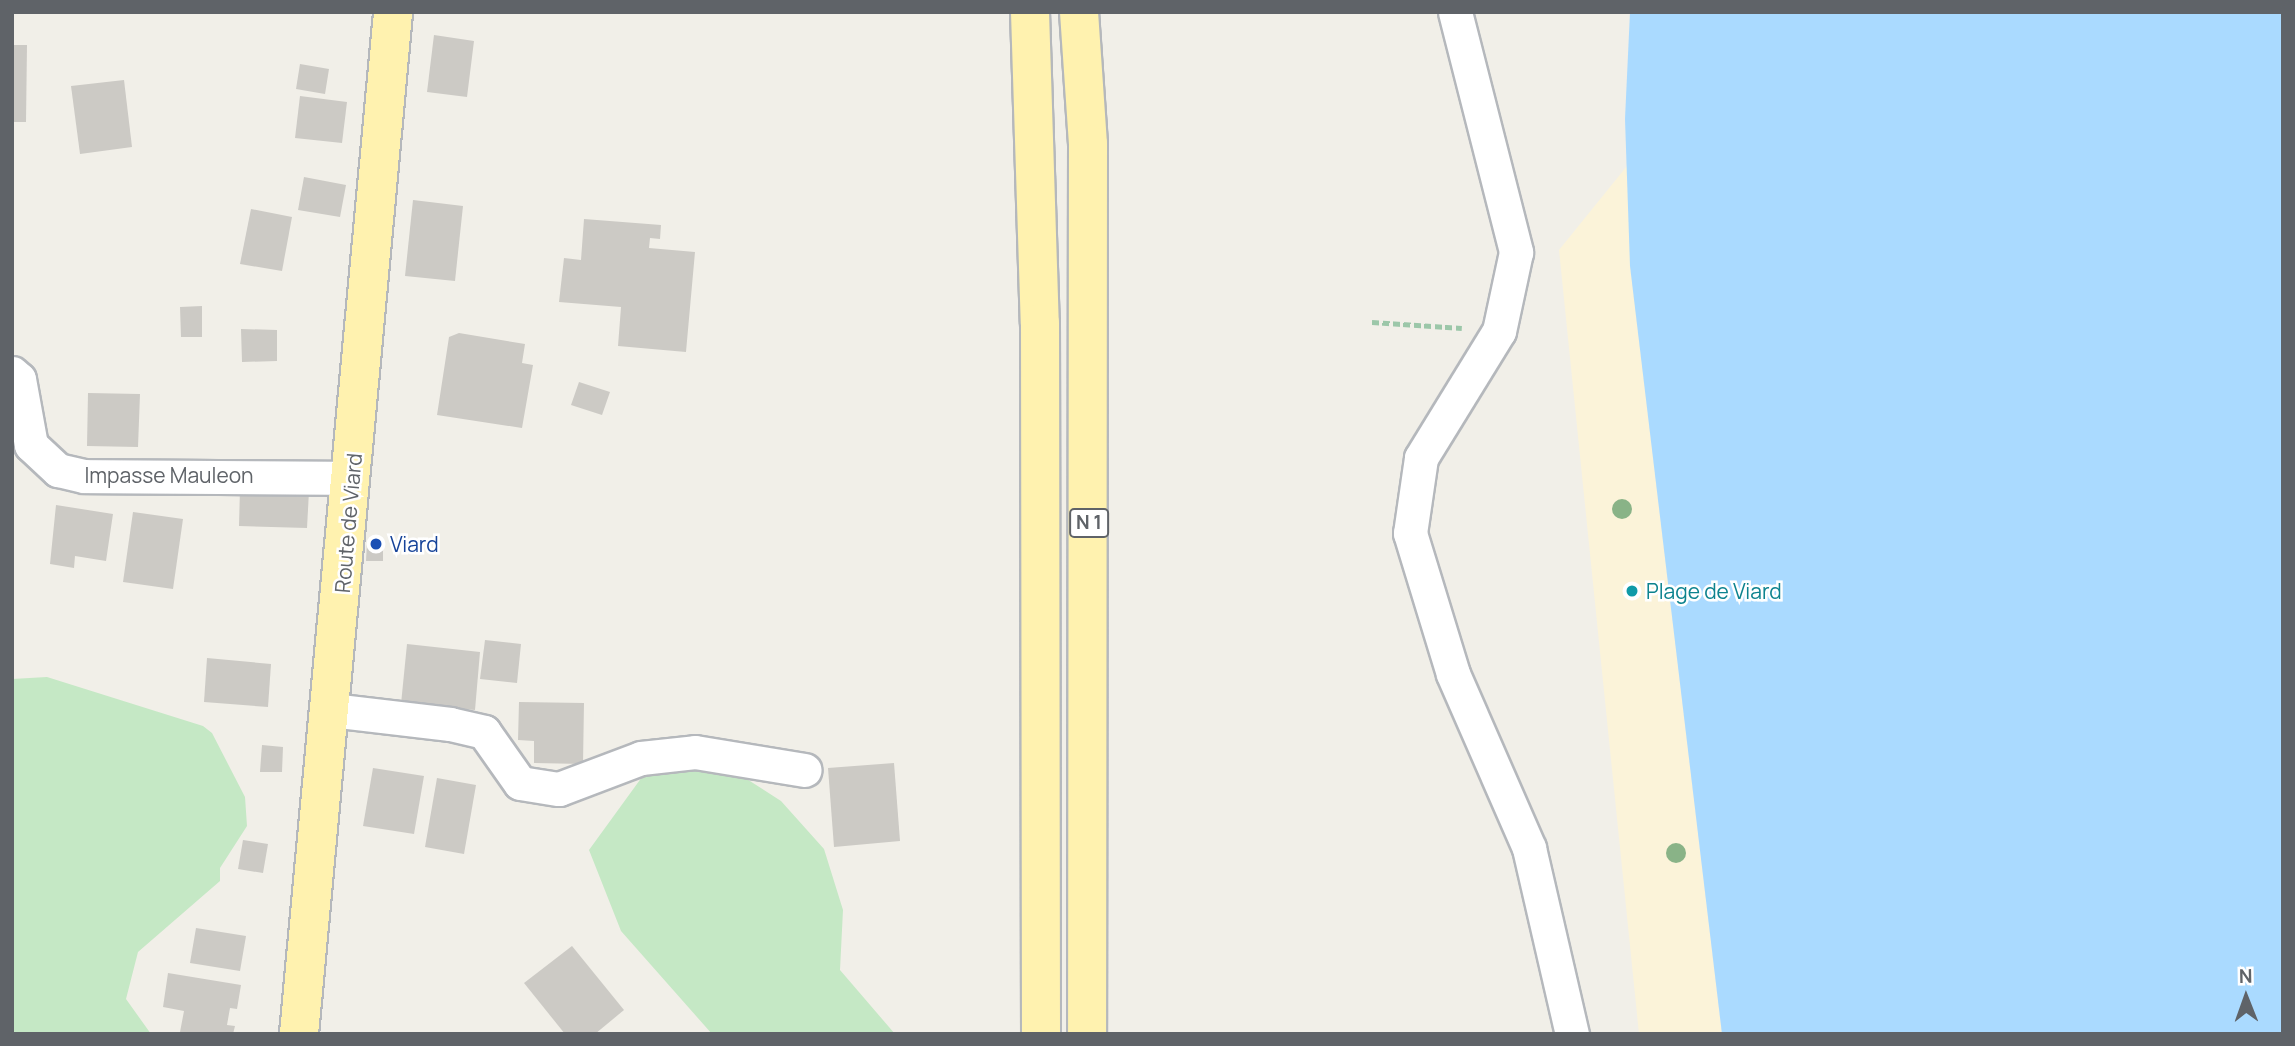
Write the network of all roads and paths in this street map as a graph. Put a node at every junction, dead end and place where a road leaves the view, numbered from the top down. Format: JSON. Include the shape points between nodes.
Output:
{"nodes":[{"id":1,"x":393,"y":12,"type":"edge"},
{"id":2,"x":1030,"y":12,"type":"edge"},
{"id":3,"x":1079,"y":12,"type":"edge"},
{"id":4,"x":1455,"y":12,"type":"edge"},
{"id":5,"x":1372,"y":322,"type":"dead end"},
{"id":6,"x":1499,"y":331,"type":"junction"},
{"id":7,"x":12,"y":373,"type":"edge"},
{"id":8,"x":352,"y":478,"type":"junction"},
{"id":9,"x":331,"y":710,"type":"junction"},
{"id":10,"x":805,"y":769,"type":"dead end"},
{"id":11,"x":299,"y":1034,"type":"edge"},
{"id":12,"x":1041,"y":1034,"type":"edge"},
{"id":13,"x":1087,"y":1034,"type":"edge"},
{"id":14,"x":1572,"y":1034,"type":"edge"}],
"edges":[{"from":1,"to":8,"type":"main road","name":"Route de Viard"},
{"from":2,"to":12,"type":"main road","number":"N 1","via":[[1041,323]]},
{"from":3,"to":13,"type":"main road","number":"N 1","via":[[1088,145]]},
{"from":4,"to":6,"type":"street","via":[[1516,252]]},
{"from":5,"to":6,"type":"path"},
{"from":6,"to":14,"type":"street","via":[[1420,458],[1410,533],[1453,674],[1529,848]]},
{"from":7,"to":8,"type":"street","name":"Impasse Mauleon","via":[[19,379],[32,445],[58,470],[84,476]]},
{"from":8,"to":9,"type":"main road","name":"Route de Viard"},
{"from":9,"to":10,"type":"street","via":[[484,732],[520,783],[559,789],[641,758],[695,752]]},
{"from":9,"to":11,"type":"main road","name":"Route de Viard"}]}
